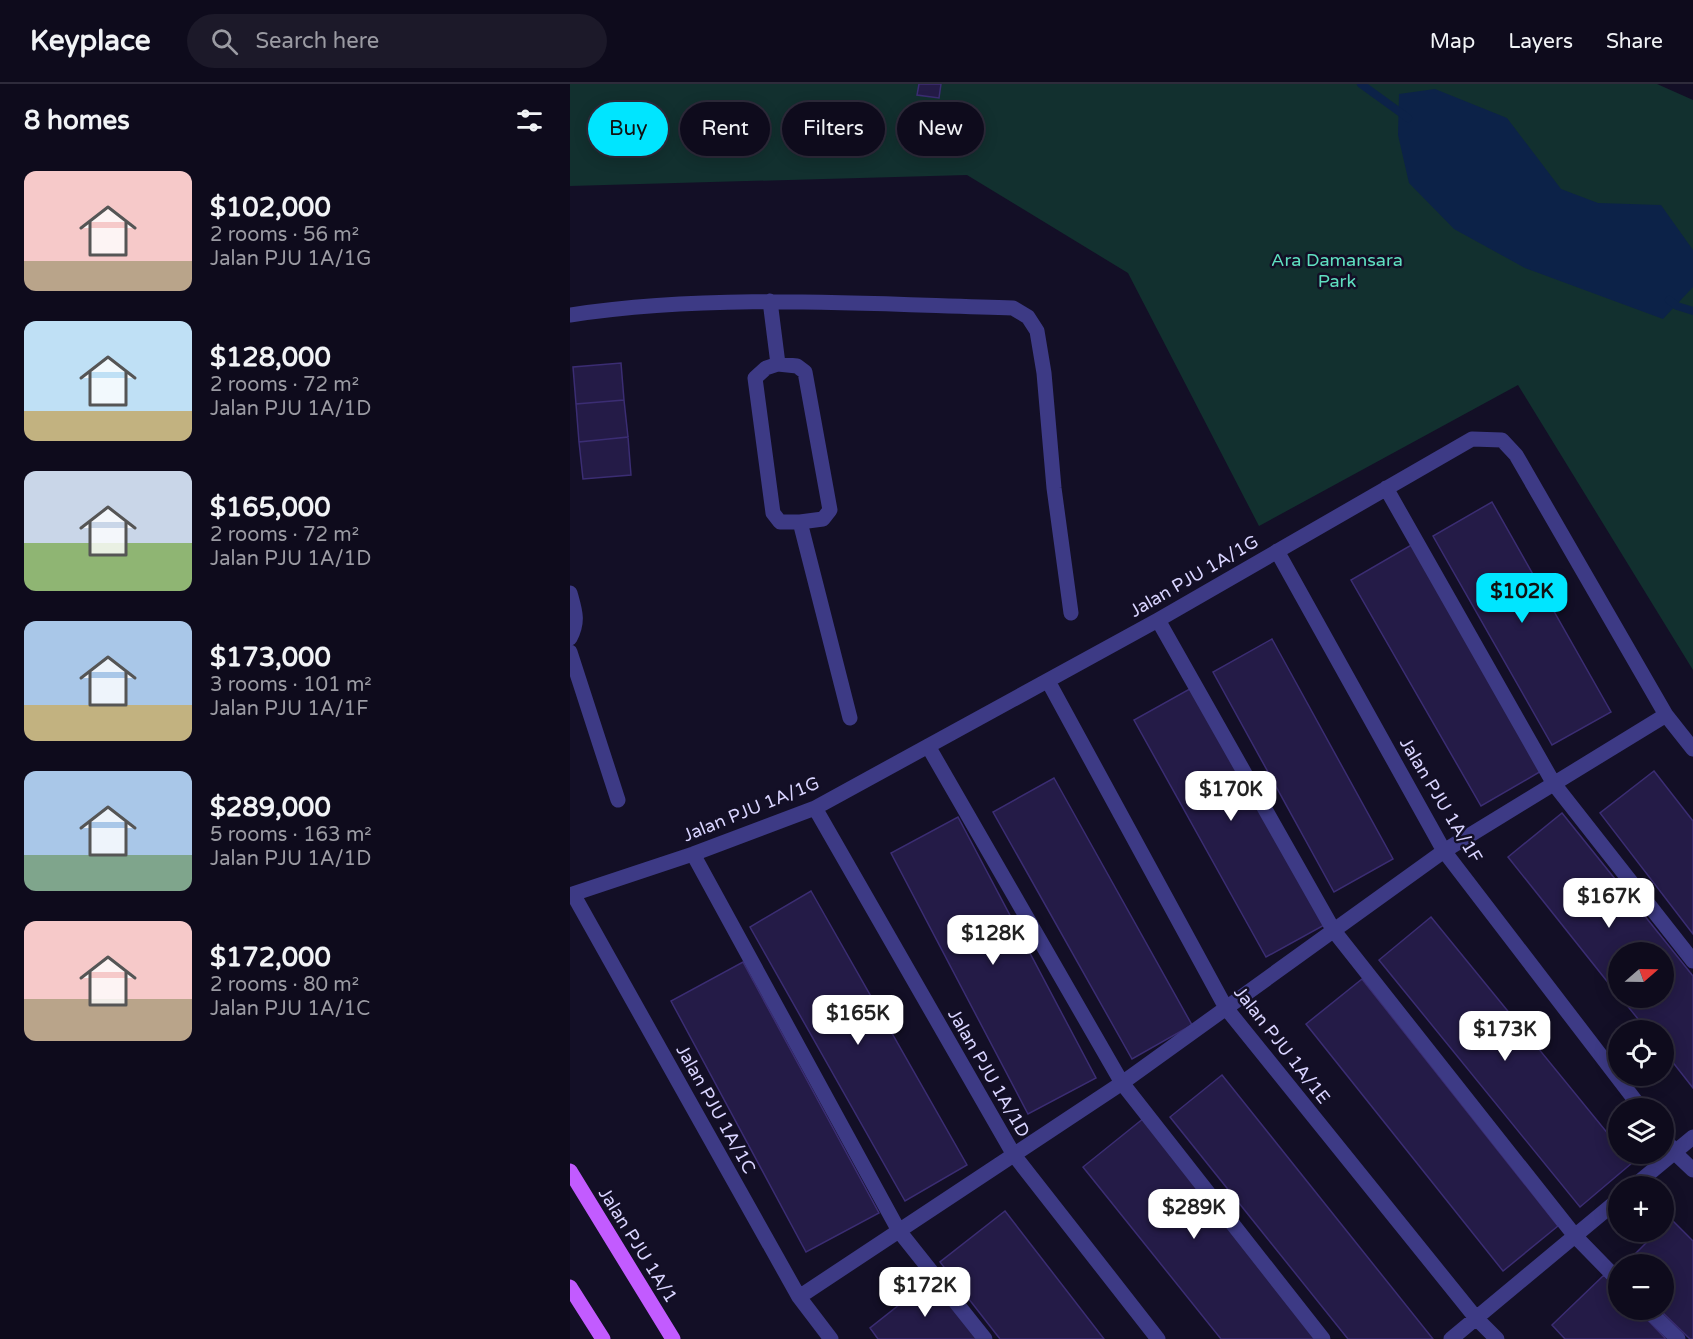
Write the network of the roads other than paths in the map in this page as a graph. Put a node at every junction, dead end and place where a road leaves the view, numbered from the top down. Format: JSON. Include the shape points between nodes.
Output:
{"nodes":[{"id":1,"x":770,"y":301,"type":"junction"},
{"id":2,"x":570,"y":315,"type":"edge"},
{"id":3,"x":778,"y":364,"type":"junction"},
{"id":4,"x":1386,"y":488,"type":"junction"},
{"id":5,"x":800,"y":522,"type":"junction"},
{"id":6,"x":1276,"y":551,"type":"junction"},
{"id":7,"x":570,"y":593,"type":"edge"},
{"id":8,"x":1071,"y":613,"type":"dead end"},
{"id":9,"x":1158,"y":620,"type":"junction"},
{"id":10,"x":570,"y":638,"type":"edge"},
{"id":11,"x":570,"y":652,"type":"edge"},
{"id":12,"x":1048,"y":681,"type":"junction"},
{"id":13,"x":1666,"y":715,"type":"junction"},
{"id":14,"x":850,"y":718,"type":"dead end"},
{"id":15,"x":1688,"y":733,"type":"edge"},
{"id":16,"x":928,"y":746,"type":"junction"},
{"id":17,"x":1693,"y":749,"type":"edge"},
{"id":18,"x":1554,"y":784,"type":"junction"},
{"id":19,"x":618,"y":800,"type":"dead end"},
{"id":20,"x":815,"y":807,"type":"junction"},
{"id":21,"x":1444,"y":851,"type":"junction"},
{"id":22,"x":693,"y":854,"type":"junction"},
{"id":23,"x":571,"y":895,"type":"edge"},
{"id":24,"x":1334,"y":931,"type":"junction"},
{"id":25,"x":1693,"y":961,"type":"edge"},
{"id":26,"x":1226,"y":1008,"type":"junction"},
{"id":27,"x":1122,"y":1083,"type":"junction"},
{"id":28,"x":1633,"y":1098,"type":"edge"},
{"id":29,"x":1693,"y":1137,"type":"edge"},
{"id":30,"x":1675,"y":1152,"type":"junction"},
{"id":31,"x":1014,"y":1155,"type":"junction"},
{"id":32,"x":1693,"y":1170,"type":"edge"},
{"id":33,"x":570,"y":1171,"type":"edge"},
{"id":34,"x":1646,"y":1176,"type":"edge"},
{"id":35,"x":1608,"y":1208,"type":"edge"},
{"id":36,"x":899,"y":1230,"type":"junction"},
{"id":37,"x":1575,"y":1236,"type":"junction"},
{"id":38,"x":1608,"y":1270,"type":"edge"},
{"id":39,"x":570,"y":1287,"type":"edge"},
{"id":40,"x":799,"y":1297,"type":"junction"},
{"id":41,"x":1476,"y":1318,"type":"junction"},
{"id":42,"x":1658,"y":1320,"type":"edge"},
{"id":43,"x":603,"y":1339,"type":"edge"},
{"id":44,"x":673,"y":1339,"type":"edge"},
{"id":45,"x":831,"y":1339,"type":"edge"},
{"id":46,"x":985,"y":1339,"type":"edge"},
{"id":47,"x":1158,"y":1339,"type":"edge"},
{"id":48,"x":1323,"y":1339,"type":"edge"},
{"id":49,"x":1452,"y":1339,"type":"edge"},
{"id":50,"x":1497,"y":1339,"type":"edge"},
{"id":51,"x":1678,"y":1339,"type":"edge"}],
"edges":[{"from":1,"to":2,"type":"street","via":[[619,308]]},
{"from":1,"to":3,"type":"street"},
{"from":1,"to":8,"type":"street","via":[[1013,308],[1028,317],[1037,331],[1044,373]]},
{"from":3,"to":5,"type":"street","via":[[755,378],[773,513],[780,522]]},
{"from":3,"to":5,"type":"street","via":[[797,366],[805,372],[830,510],[823,519]]},
{"from":4,"to":6,"type":"street","name":"Jalan PJU 1A/1G"},
{"from":4,"to":13,"type":"street","name":"Jalan PJU 1A/1G","via":[[1472,439],[1502,440],[1516,455]]},
{"from":4,"to":18,"type":"street"},
{"from":5,"to":14,"type":"street"},
{"from":6,"to":9,"type":"street","name":"Jalan PJU 1A/1G"},
{"from":6,"to":21,"type":"street","name":"Jalan PJU 1A/1F"},
{"from":7,"to":10,"type":"street","via":[[576,616]]},
{"from":9,"to":12,"type":"street","name":"Jalan PJU 1A/1G"},
{"from":9,"to":24,"type":"street"},
{"from":11,"to":19,"type":"street"},
{"from":12,"to":16,"type":"street","name":"Jalan PJU 1A/1G"},
{"from":12,"to":26,"type":"street","name":"Jalan PJU 1A/1E"},
{"from":13,"to":15,"type":"street","name":"Jalan PJU 1A/1G"},
{"from":13,"to":18,"type":"street"},
{"from":15,"to":17,"type":"street","name":"Jalan PJU 1A/1G"},
{"from":16,"to":20,"type":"street","name":"Jalan PJU 1A/1G"},
{"from":16,"to":27,"type":"street"},
{"from":18,"to":21,"type":"street"},
{"from":18,"to":25,"type":"street"},
{"from":20,"to":22,"type":"street","name":"Jalan PJU 1A/1G"},
{"from":20,"to":31,"type":"street","name":"Jalan PJU 1A/1D"},
{"from":21,"to":24,"type":"street"},
{"from":21,"to":28,"type":"street","name":"Jalan PJU 1A/1F"},
{"from":22,"to":23,"type":"street","name":"Jalan PJU 1A/1G"},
{"from":22,"to":36,"type":"street"},
{"from":23,"to":40,"type":"street","name":"Jalan PJU 1A/1C"},
{"from":24,"to":26,"type":"street"},
{"from":24,"to":37,"type":"street"},
{"from":26,"to":27,"type":"street"},
{"from":26,"to":41,"type":"street","name":"Jalan PJU 1A/1E"},
{"from":27,"to":31,"type":"street"},
{"from":27,"to":48,"type":"street"},
{"from":29,"to":30,"type":"street"},
{"from":30,"to":32,"type":"street"},
{"from":30,"to":34,"type":"street"},
{"from":31,"to":36,"type":"street"},
{"from":31,"to":47,"type":"street","name":"Jalan PJU 1A/1D"},
{"from":33,"to":44,"type":"main road","name":"Jalan PJU 1A/1"},
{"from":35,"to":37,"type":"street"},
{"from":36,"to":40,"type":"street"},
{"from":36,"to":46,"type":"street"},
{"from":37,"to":38,"type":"street"},
{"from":37,"to":41,"type":"street"},
{"from":39,"to":43,"type":"main road"},
{"from":40,"to":45,"type":"street","name":"Jalan PJU 1A/1C"},
{"from":41,"to":49,"type":"street"},
{"from":41,"to":50,"type":"street","name":"Jalan PJU 1A/1E"},
{"from":42,"to":51,"type":"street"}]}
